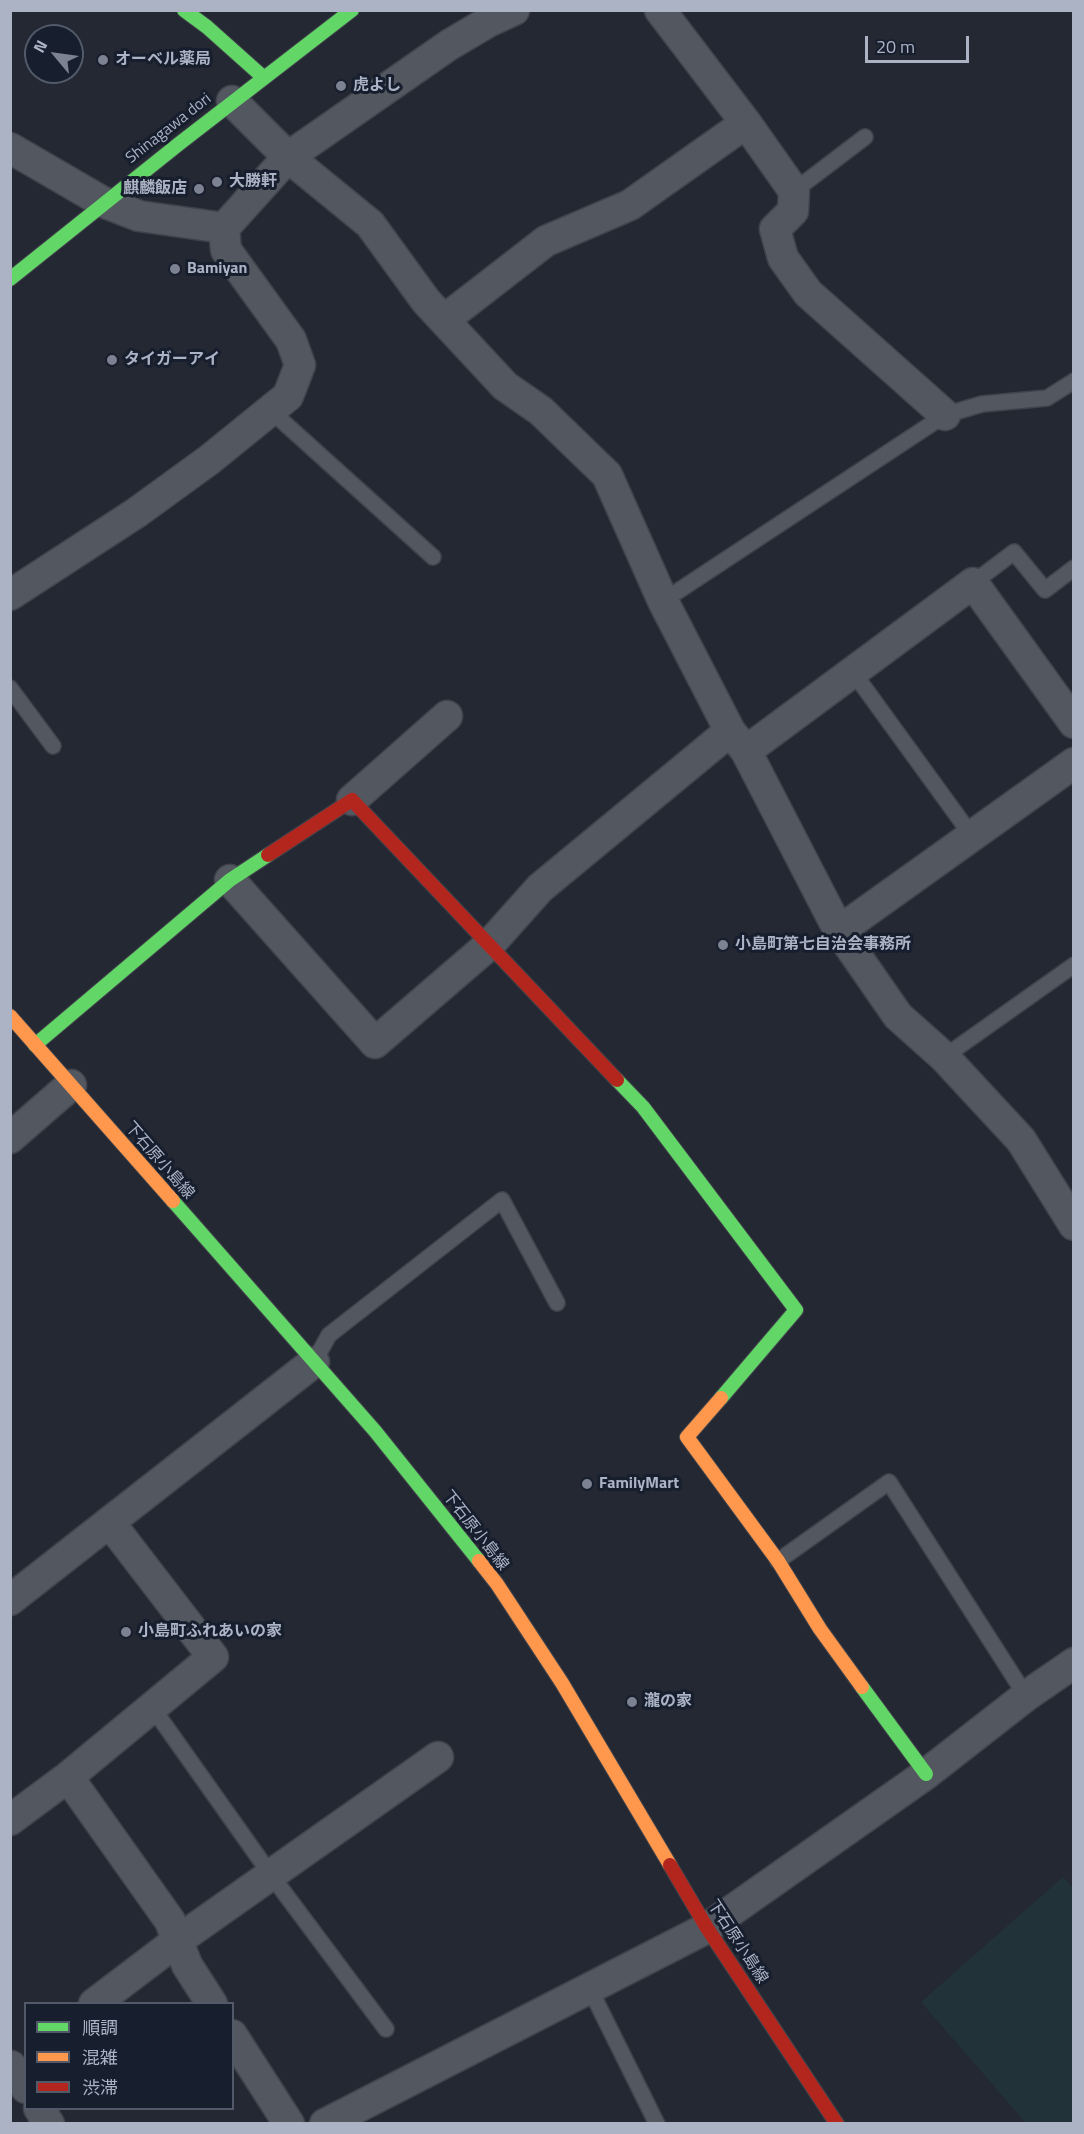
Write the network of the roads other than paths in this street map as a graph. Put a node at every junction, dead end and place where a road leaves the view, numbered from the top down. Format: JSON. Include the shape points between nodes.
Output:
{"nodes":[{"id":1,"x":184,"y":10,"type":"edge"},
{"id":2,"x":352,"y":10,"type":"edge"},
{"id":3,"x":514,"y":10,"type":"edge"},
{"id":4,"x":660,"y":10,"type":"edge"},
{"id":5,"x":263,"y":77,"type":"junction"},
{"id":6,"x":232,"y":101,"type":"junction"},
{"id":7,"x":746,"y":123,"type":"junction"},
{"id":8,"x":865,"y":137,"type":"dead end"},
{"id":9,"x":10,"y":148,"type":"edge"},
{"id":10,"x":288,"y":157,"type":"junction"},
{"id":11,"x":794,"y":191,"type":"junction"},
{"id":12,"x":103,"y":202,"type":"junction"},
{"id":13,"x":224,"y":228,"type":"junction"},
{"id":14,"x":10,"y":279,"type":"edge"},
{"id":15,"x":444,"y":320,"type":"junction"},
{"id":16,"x":1074,"y":381,"type":"edge"},
{"id":17,"x":270,"y":410,"type":"junction"},
{"id":18,"x":945,"y":415,"type":"junction"},
{"id":19,"x":433,"y":557,"type":"dead end"},
{"id":20,"x":1074,"y":568,"type":"edge"},
{"id":21,"x":973,"y":584,"type":"junction"},
{"id":22,"x":10,"y":595,"type":"edge"},
{"id":23,"x":663,"y":601,"type":"junction"},
{"id":24,"x":853,"y":672,"type":"junction"},
{"id":25,"x":10,"y":688,"type":"edge"},
{"id":26,"x":447,"y":716,"type":"dead end"},
{"id":27,"x":1074,"y":723,"type":"edge"},
{"id":28,"x":738,"y":741,"type":"junction"},
{"id":29,"x":53,"y":746,"type":"dead end"},
{"id":30,"x":1074,"y":763,"type":"edge"},
{"id":31,"x":352,"y":800,"type":"junction"},
{"id":32,"x":972,"y":836,"type":"junction"},
{"id":33,"x":230,"y":880,"type":"junction"},
{"id":34,"x":839,"y":931,"type":"junction"},
{"id":35,"x":490,"y":944,"type":"junction"},
{"id":36,"x":1074,"y":965,"type":"edge"},
{"id":37,"x":10,"y":1016,"type":"edge"},
{"id":38,"x":35,"y":1045,"type":"junction"},
{"id":39,"x":944,"y":1057,"type":"junction"},
{"id":40,"x":71,"y":1085,"type":"junction"},
{"id":41,"x":13,"y":1132,"type":"edge"},
{"id":42,"x":1074,"y":1225,"type":"edge"},
{"id":43,"x":557,"y":1302,"type":"dead end"},
{"id":44,"x":314,"y":1362,"type":"junction"},
{"id":45,"x":110,"y":1523,"type":"junction"},
{"id":46,"x":778,"y":1561,"type":"junction"},
{"id":47,"x":10,"y":1600,"type":"edge"},
{"id":48,"x":1074,"y":1663,"type":"edge"},
{"id":49,"x":1026,"y":1696,"type":"junction"},
{"id":50,"x":152,"y":1707,"type":"junction"},
{"id":51,"x":438,"y":1757,"type":"dead end"},
{"id":52,"x":926,"y":1774,"type":"junction"},
{"id":53,"x":68,"y":1777,"type":"junction"},
{"id":54,"x":10,"y":1820,"type":"edge"},
{"id":55,"x":270,"y":1875,"type":"junction"},
{"id":56,"x":707,"y":1928,"type":"junction"},
{"id":57,"x":177,"y":1941,"type":"junction"},
{"id":58,"x":590,"y":1989,"type":"junction"},
{"id":59,"x":97,"y":2002,"type":"edge"},
{"id":60,"x":211,"y":2002,"type":"edge"},
{"id":61,"x":386,"y":2029,"type":"dead end"},
{"id":62,"x":234,"y":2038,"type":"edge"},
{"id":63,"x":24,"y":2056,"type":"edge"},
{"id":64,"x":11,"y":2066,"type":"edge"},
{"id":65,"x":24,"y":2085,"type":"edge"},
{"id":66,"x":40,"y":2110,"type":"edge"},
{"id":67,"x":49,"y":2124,"type":"edge"},
{"id":68,"x":289,"y":2124,"type":"edge"},
{"id":69,"x":325,"y":2124,"type":"edge"},
{"id":70,"x":657,"y":2124,"type":"edge"},
{"id":71,"x":837,"y":2124,"type":"edge"}],
"edges":[{"from":1,"to":5,"type":"street"},
{"from":2,"to":5,"type":"street","name":"Shinagawa dori"},
{"from":3,"to":10,"type":"street","via":[[448,45]]},
{"from":4,"to":7,"type":"street"},
{"from":5,"to":6,"type":"street","name":"Shinagawa dori"},
{"from":6,"to":10,"type":"street"},
{"from":6,"to":12,"type":"street","name":"Shinagawa dori"},
{"from":7,"to":11,"type":"street"},
{"from":7,"to":15,"type":"street","via":[[630,205],[546,242]]},
{"from":8,"to":11,"type":"lane"},
{"from":9,"to":12,"type":"street"},
{"from":10,"to":13,"type":"street"},
{"from":10,"to":15,"type":"street","via":[[370,224]]},
{"from":11,"to":18,"type":"street","via":[[793,211],[776,229],[783,258],[808,292]]},
{"from":12,"to":13,"type":"street","via":[[139,216]]},
{"from":12,"to":14,"type":"street","name":"Shinagawa dori"},
{"from":13,"to":17,"type":"street","via":[[226,250],[291,340],[300,364],[288,396]]},
{"from":15,"to":23,"type":"street","via":[[505,386],[541,411],[607,475]]},
{"from":16,"to":18,"type":"lane","via":[[1047,398],[982,404]]},
{"from":17,"to":19,"type":"lane"},
{"from":17,"to":22,"type":"street","via":[[136,513]]},
{"from":18,"to":23,"type":"lane"},
{"from":20,"to":21,"type":"lane","via":[[1045,590],[1014,552]]},
{"from":21,"to":24,"type":"street"},
{"from":21,"to":27,"type":"street"},
{"from":23,"to":28,"type":"street"},
{"from":24,"to":28,"type":"street"},
{"from":24,"to":32,"type":"lane"},
{"from":25,"to":29,"type":"lane"},
{"from":26,"to":31,"type":"street"},
{"from":28,"to":34,"type":"street"},
{"from":28,"to":35,"type":"street","via":[[540,888]]},
{"from":30,"to":32,"type":"street"},
{"from":31,"to":33,"type":"street"},
{"from":31,"to":35,"type":"street"},
{"from":32,"to":34,"type":"street"},
{"from":33,"to":35,"type":"street","via":[[375,1043]]},
{"from":33,"to":38,"type":"street"},
{"from":34,"to":39,"type":"street","via":[[898,1016]]},
{"from":35,"to":46,"type":"street","via":[[643,1107],[796,1310],[687,1437]]},
{"from":36,"to":39,"type":"lane"},
{"from":37,"to":38,"type":"street","name":"下石原小島線"},
{"from":38,"to":40,"type":"street","name":"下石原小島線"},
{"from":39,"to":42,"type":"street","via":[[1021,1140]]},
{"from":40,"to":41,"type":"street"},
{"from":40,"to":44,"type":"street","name":"下石原小島線"},
{"from":43,"to":44,"type":"lane","via":[[502,1200],[329,1335]]},
{"from":44,"to":45,"type":"street"},
{"from":44,"to":56,"type":"street","name":"下石原小島線","via":[[375,1431],[497,1584],[562,1683]]},
{"from":45,"to":47,"type":"street"},
{"from":45,"to":50,"type":"street","via":[[213,1657]]},
{"from":46,"to":49,"type":"lane","via":[[889,1482]]},
{"from":46,"to":52,"type":"street","via":[[820,1629]]},
{"from":48,"to":49,"type":"street"},
{"from":49,"to":52,"type":"street"},
{"from":50,"to":53,"type":"street"},
{"from":50,"to":55,"type":"lane"},
{"from":51,"to":55,"type":"street"},
{"from":52,"to":56,"type":"street"},
{"from":53,"to":54,"type":"street"},
{"from":53,"to":57,"type":"street","via":[[170,1921]]},
{"from":55,"to":57,"type":"street"},
{"from":55,"to":61,"type":"lane"},
{"from":56,"to":58,"type":"street"},
{"from":56,"to":71,"type":"street","name":"下石原小島線"},
{"from":57,"to":59,"type":"street"},
{"from":57,"to":60,"type":"street"},
{"from":58,"to":69,"type":"street"},
{"from":58,"to":70,"type":"lane"},
{"from":62,"to":68,"type":"street"},
{"from":63,"to":64,"type":"street"},
{"from":64,"to":65,"type":"street"},
{"from":66,"to":67,"type":"street"}]}
